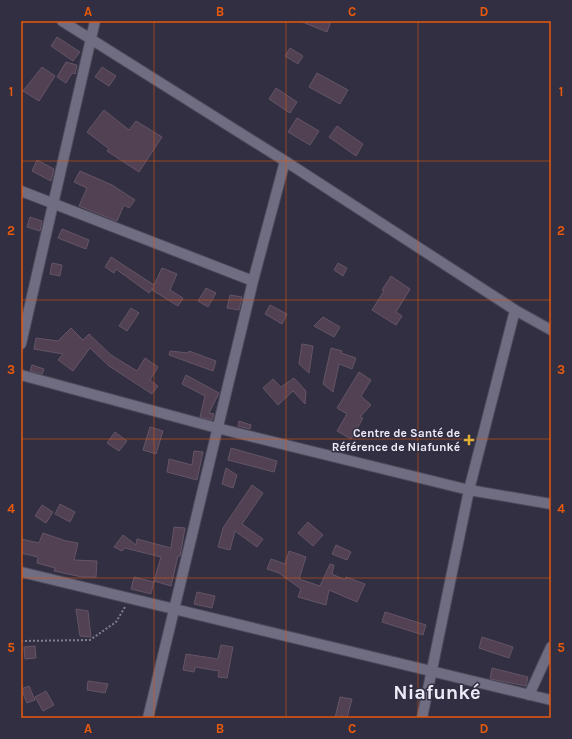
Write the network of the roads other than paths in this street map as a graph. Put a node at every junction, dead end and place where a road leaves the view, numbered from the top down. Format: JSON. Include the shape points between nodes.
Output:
{"nodes":[{"id":1,"x":62,"y":21,"type":"edge"},
{"id":2,"x":94,"y":21,"type":"edge"},
{"id":3,"x":89,"y":40,"type":"junction"},
{"id":4,"x":285,"y":161,"type":"junction"},
{"id":5,"x":21,"y":191,"type":"edge"},
{"id":6,"x":53,"y":204,"type":"junction"},
{"id":7,"x":253,"y":281,"type":"junction"},
{"id":8,"x":515,"y":310,"type":"junction"},
{"id":9,"x":551,"y":330,"type":"edge"},
{"id":10,"x":21,"y":344,"type":"edge"},
{"id":11,"x":21,"y":375,"type":"edge"},
{"id":12,"x":217,"y":428,"type":"junction"},
{"id":13,"x":469,"y":490,"type":"junction"},
{"id":14,"x":551,"y":504,"type":"edge"},
{"id":15,"x":21,"y":572,"type":"edge"},
{"id":16,"x":174,"y":610,"type":"junction"},
{"id":17,"x":551,"y":647,"type":"edge"},
{"id":18,"x":431,"y":672,"type":"junction"},
{"id":19,"x":529,"y":695,"type":"junction"},
{"id":20,"x":551,"y":700,"type":"edge"},
{"id":21,"x":148,"y":718,"type":"edge"},
{"id":22,"x":422,"y":718,"type":"edge"}],
"edges":[{"from":1,"to":3,"type":"street"},
{"from":2,"to":3,"type":"street"},
{"from":3,"to":4,"type":"street"},
{"from":3,"to":6,"type":"street"},
{"from":4,"to":7,"type":"street"},
{"from":4,"to":8,"type":"street"},
{"from":5,"to":6,"type":"street"},
{"from":6,"to":7,"type":"street"},
{"from":6,"to":10,"type":"street"},
{"from":7,"to":12,"type":"street"},
{"from":8,"to":9,"type":"street"},
{"from":8,"to":13,"type":"street"},
{"from":11,"to":12,"type":"street"},
{"from":12,"to":13,"type":"street"},
{"from":12,"to":16,"type":"street"},
{"from":13,"to":14,"type":"street"},
{"from":13,"to":18,"type":"street"},
{"from":15,"to":16,"type":"street"},
{"from":16,"to":18,"type":"street"},
{"from":16,"to":21,"type":"street"},
{"from":17,"to":19,"type":"street"},
{"from":18,"to":19,"type":"street"},
{"from":18,"to":22,"type":"street"},
{"from":19,"to":20,"type":"street"}]}
